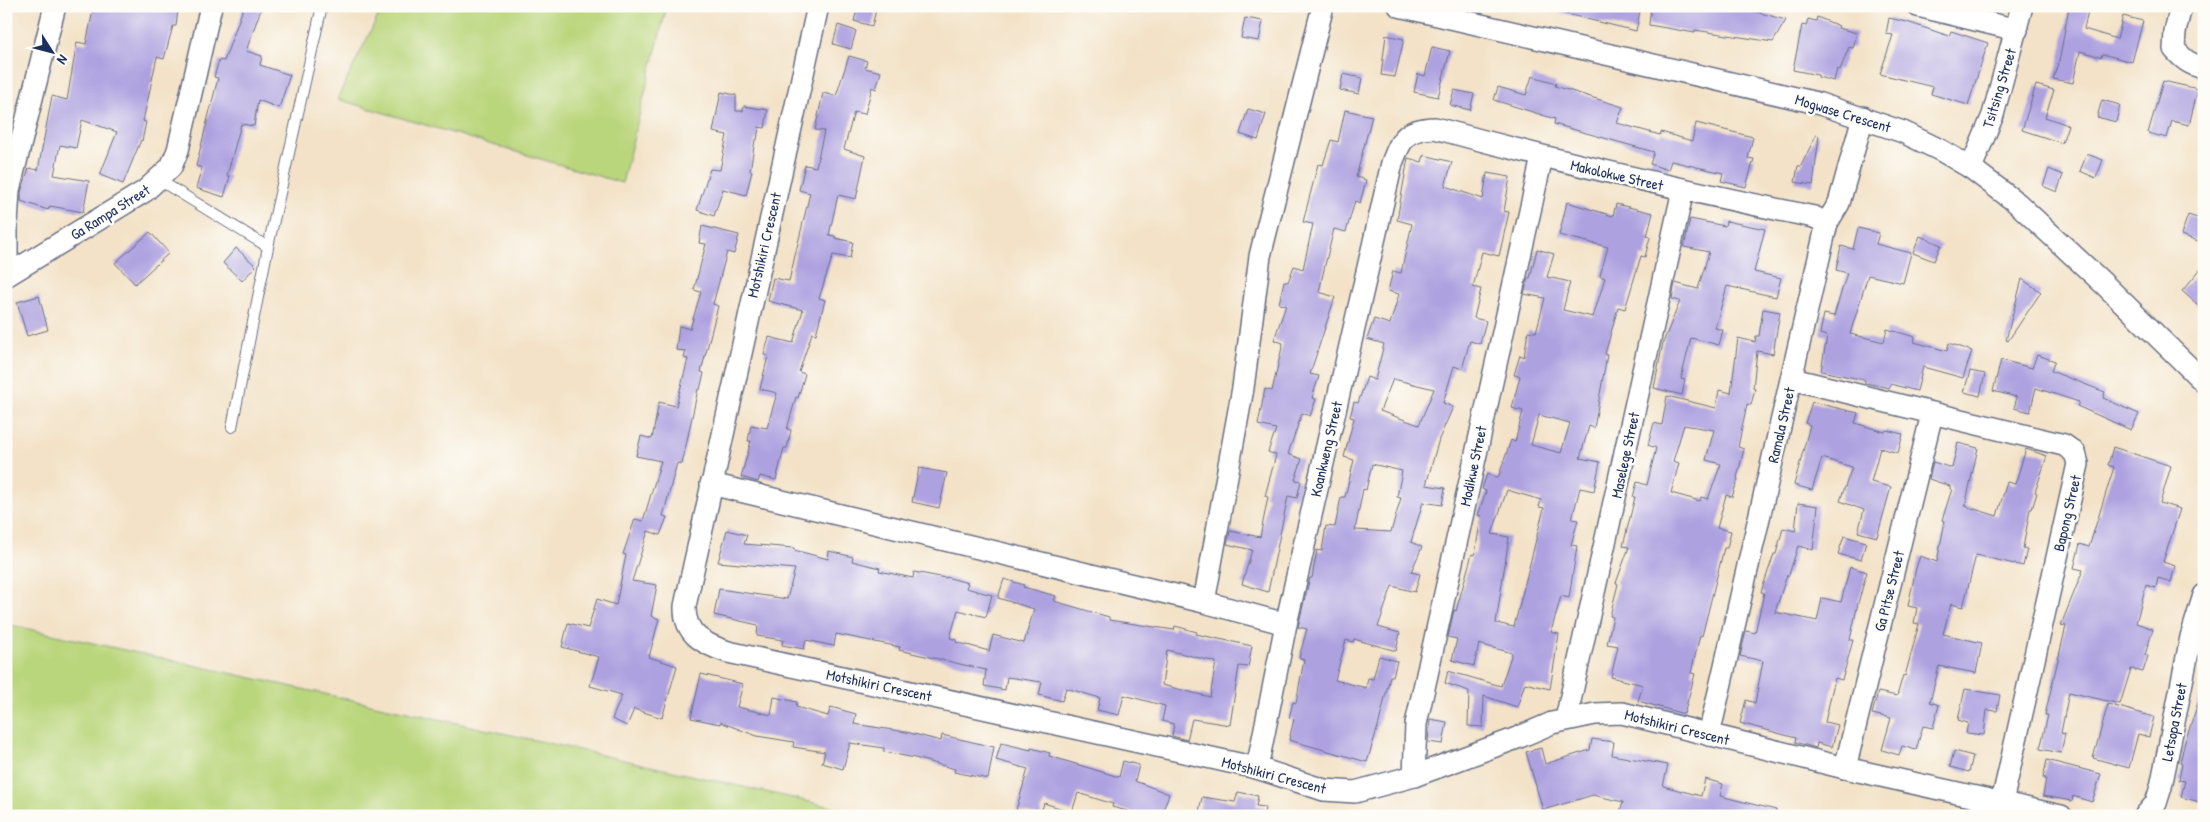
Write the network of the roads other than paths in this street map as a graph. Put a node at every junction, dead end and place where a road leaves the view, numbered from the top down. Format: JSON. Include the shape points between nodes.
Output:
{"nodes":[{"id":1,"x":55,"y":6,"type":"edge"},
{"id":2,"x":210,"y":6,"type":"edge"},
{"id":3,"x":322,"y":6,"type":"edge"},
{"id":4,"x":818,"y":6,"type":"edge"},
{"id":5,"x":1322,"y":6,"type":"edge"},
{"id":6,"x":1399,"y":6,"type":"edge"},
{"id":7,"x":1918,"y":6,"type":"edge"},
{"id":8,"x":2022,"y":6,"type":"edge"},
{"id":9,"x":2181,"y":6,"type":"edge"},
{"id":10,"x":2017,"y":30,"type":"junction"},
{"id":11,"x":2204,"y":68,"type":"edge"},
{"id":12,"x":1863,"y":117,"type":"junction"},
{"id":13,"x":1407,"y":134,"type":"joint"},
{"id":14,"x":1542,"y":157,"type":"junction"},
{"id":15,"x":1971,"y":168,"type":"junction"},
{"id":16,"x":159,"y":180,"type":"junction"},
{"id":17,"x":1683,"y":190,"type":"junction"},
{"id":18,"x":1827,"y":224,"type":"junction"},
{"id":19,"x":268,"y":247,"type":"junction"},
{"id":20,"x":7,"y":276,"type":"edge"},
{"id":21,"x":1792,"y":379,"type":"junction"},
{"id":22,"x":2204,"y":382,"type":"edge"},
{"id":23,"x":1932,"y":414,"type":"junction"},
{"id":24,"x":232,"y":427,"type":"dead end"},
{"id":25,"x":711,"y":484,"type":"junction"},
{"id":26,"x":2204,"y":595,"type":"edge"},
{"id":27,"x":1204,"y":602,"type":"junction"},
{"id":28,"x":1286,"y":624,"type":"junction"},
{"id":29,"x":1566,"y":719,"type":"junction"},
{"id":30,"x":1709,"y":735,"type":"junction"},
{"id":31,"x":1257,"y":768,"type":"junction"},
{"id":32,"x":1845,"y":768,"type":"junction"},
{"id":33,"x":1414,"y":776,"type":"junction"},
{"id":34,"x":2002,"y":802,"type":"junction"},
{"id":35,"x":2061,"y":816,"type":"edge"},
{"id":36,"x":2145,"y":816,"type":"edge"}],
"edges":[{"from":1,"to":20,"type":"street","via":[[9,190]]},
{"from":2,"to":16,"type":"street","name":"Ga Rampa Street","via":[[178,150],[171,167]]},
{"from":3,"to":19,"type":"lane"},
{"from":4,"to":25,"type":"street","name":"Motshikiri Crescent"},
{"from":5,"to":27,"type":"street","via":[[1260,256],[1243,388]]},
{"from":6,"to":12,"type":"street","name":"Mogwase Crescent","via":[[1817,103]]},
{"from":7,"to":10,"type":"street"},
{"from":8,"to":10,"type":"street","name":"Tsitsing Street"},
{"from":9,"to":11,"type":"street","via":[[2174,49],[2194,66]]},
{"from":10,"to":15,"type":"street","name":"Tsitsing Street","via":[[1992,115]]},
{"from":12,"to":15,"type":"street","name":"Mogwase Crescent","via":[[1902,132]]},
{"from":12,"to":18,"type":"street","name":"Ramala Street","via":[[1839,203]]},
{"from":13,"to":14,"type":"street","name":"Makolokwe Street","via":[[1435,128]]},
{"from":13,"to":28,"type":"street","name":"Koankweng Street","via":[[1392,163]]},
{"from":14,"to":17,"type":"street","name":"Makolokwe Street"},
{"from":14,"to":33,"type":"street","name":"Modikwe Street","via":[[1416,724]]},
{"from":15,"to":22,"type":"street","name":"Mogwase Crescent","via":[[2017,203]]},
{"from":16,"to":19,"type":"lane"},
{"from":16,"to":20,"type":"street","name":"Ga Rampa Street"},
{"from":17,"to":18,"type":"street","name":"Makolokwe Street","via":[[1814,217]]},
{"from":17,"to":29,"type":"street","name":"Maselege Street"},
{"from":18,"to":21,"type":"street","name":"Ramala Street"},
{"from":19,"to":24,"type":"lane"},
{"from":21,"to":23,"type":"street","name":"Bapong Street"},
{"from":21,"to":30,"type":"street","name":"Ramala Street"},
{"from":23,"to":32,"type":"street","name":"Ga Pitse Street"},
{"from":23,"to":34,"type":"street","name":"Bapong Street","via":[[2064,445],[2075,453],[2078,464]]},
{"from":25,"to":27,"type":"street"},
{"from":25,"to":31,"type":"street","name":"Motshikiri Crescent","via":[[685,606],[685,618],[691,631],[708,645]]},
{"from":26,"to":36,"type":"street","name":"Letsopa Street","via":[[2191,637],[2161,787],[2156,803]]},
{"from":27,"to":28,"type":"street"},
{"from":28,"to":31,"type":"street","name":"Koankweng Street"},
{"from":29,"to":30,"type":"street","name":"Motshikiri Crescent","via":[[1622,713]]},
{"from":29,"to":33,"type":"street","name":"Motshikiri Crescent"},
{"from":30,"to":32,"type":"street","name":"Motshikiri Crescent"},
{"from":31,"to":33,"type":"street","name":"Motshikiri Crescent","via":[[1324,790],[1355,792]]},
{"from":32,"to":34,"type":"street","name":"Motshikiri Crescent"},
{"from":34,"to":35,"type":"street","name":"Motshikiri Crescent"}]}
